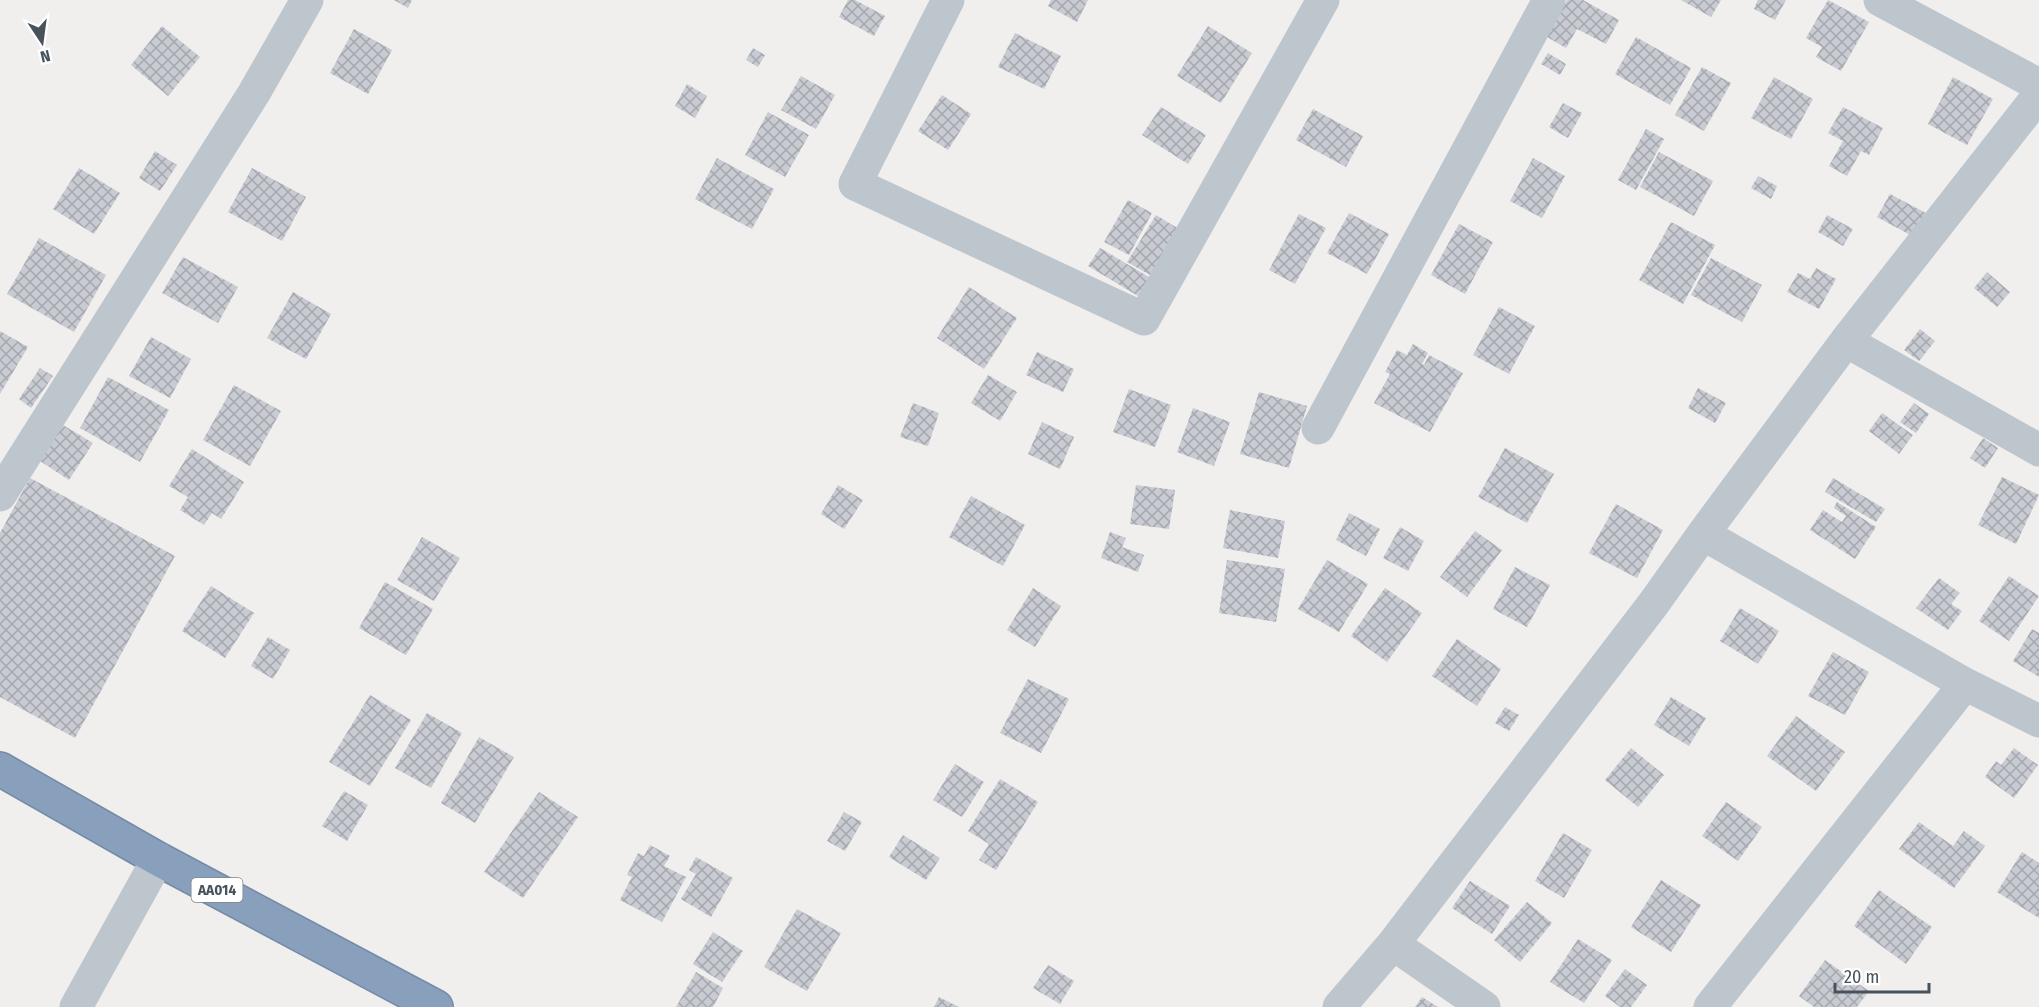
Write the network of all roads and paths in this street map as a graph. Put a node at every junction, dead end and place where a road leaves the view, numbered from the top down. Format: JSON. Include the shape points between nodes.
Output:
{"nodes":[{"id":1,"x":308,"y":0,"type":"edge"},
{"id":2,"x":948,"y":0,"type":"edge"},
{"id":3,"x":1323,"y":0,"type":"edge"},
{"id":4,"x":1549,"y":0,"type":"edge"},
{"id":5,"x":1880,"y":0,"type":"edge"},
{"id":6,"x":2039,"y":86,"type":"edge"},
{"id":7,"x":2039,"y":95,"type":"edge"},
{"id":8,"x":1846,"y":341,"type":"junction"},
{"id":9,"x":1318,"y":428,"type":"dead end"},
{"id":10,"x":2039,"y":450,"type":"edge"},
{"id":11,"x":0,"y":495,"type":"edge"},
{"id":12,"x":1703,"y":534,"type":"junction"},
{"id":13,"x":1965,"y":684,"type":"junction"},
{"id":14,"x":2039,"y":721,"type":"edge"},
{"id":15,"x":0,"y":769,"type":"edge"},
{"id":16,"x":158,"y":859,"type":"junction"},
{"id":17,"x":1393,"y":944,"type":"junction"},
{"id":18,"x":76,"y":1007,"type":"edge"},
{"id":19,"x":436,"y":1007,"type":"edge"},
{"id":20,"x":1339,"y":1007,"type":"edge"},
{"id":21,"x":1484,"y":1007,"type":"edge"},
{"id":22,"x":1710,"y":1007,"type":"edge"}],
"edges":[{"from":1,"to":11,"type":"street","via":[[248,103]]},
{"from":2,"to":3,"type":"street","via":[[855,184],[1144,319]]},
{"from":4,"to":9,"type":"street"},
{"from":5,"to":6,"type":"street"},
{"from":7,"to":8,"type":"street"},
{"from":8,"to":10,"type":"street"},
{"from":8,"to":12,"type":"street"},
{"from":12,"to":13,"type":"street"},
{"from":12,"to":17,"type":"street"},
{"from":13,"to":14,"type":"street"},
{"from":13,"to":22,"type":"street"},
{"from":15,"to":16,"type":"highway","number":"AA014"},
{"from":16,"to":18,"type":"street"},
{"from":16,"to":19,"type":"highway","number":"AA014"},
{"from":17,"to":20,"type":"street"},
{"from":17,"to":21,"type":"street"}]}
